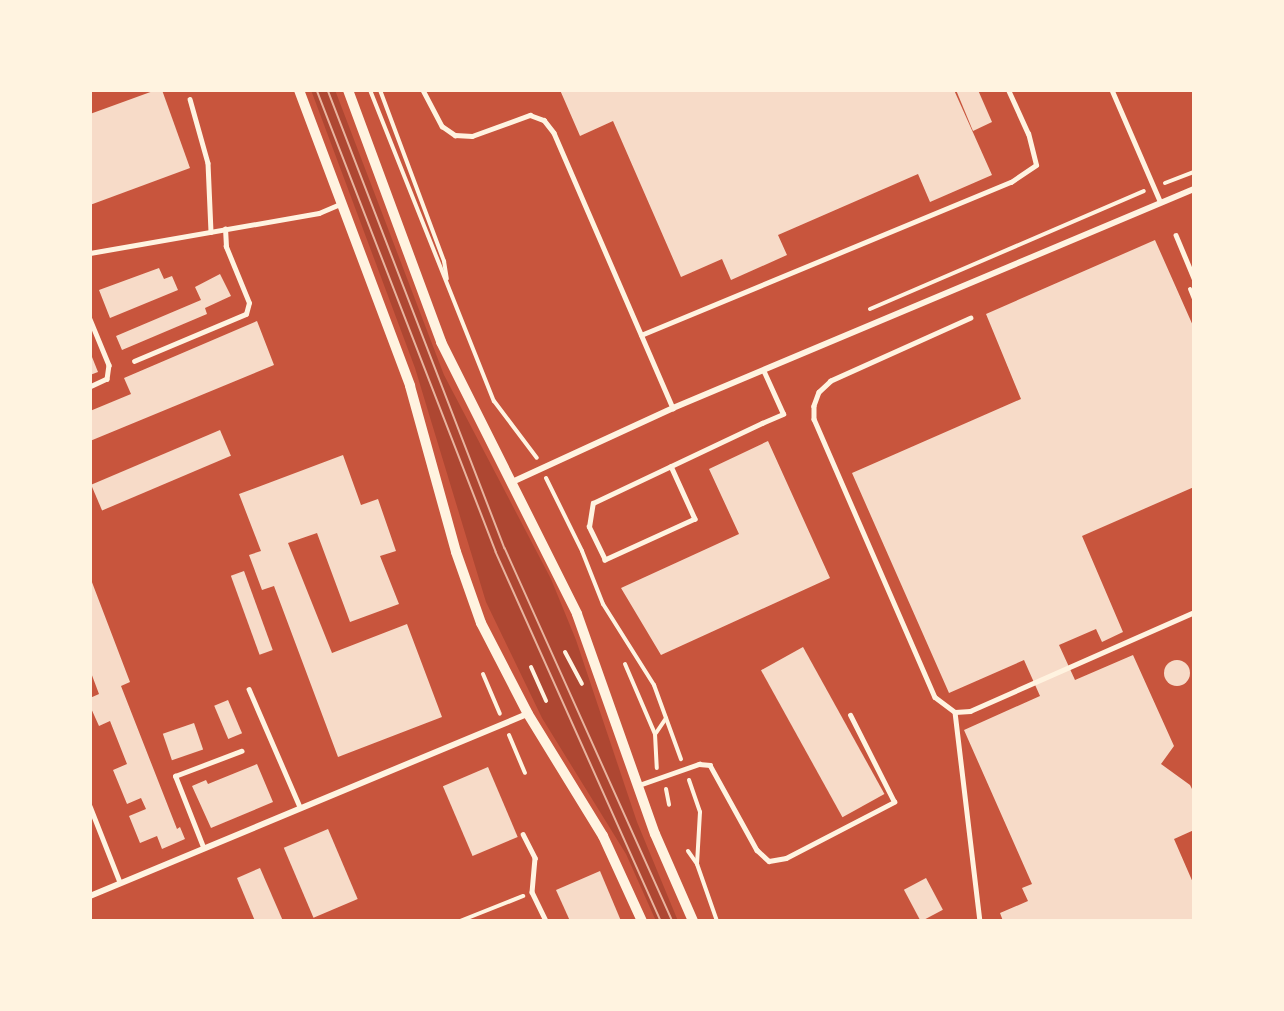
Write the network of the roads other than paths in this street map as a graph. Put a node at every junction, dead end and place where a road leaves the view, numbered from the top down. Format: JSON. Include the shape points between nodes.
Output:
{"nodes":[{"id":1,"x":299,"y":90,"type":"edge"},
{"id":2,"x":348,"y":90,"type":"edge"},
{"id":3,"x":423,"y":90,"type":"edge"},
{"id":4,"x":1008,"y":90,"type":"edge"},
{"id":5,"x":1112,"y":90,"type":"edge"},
{"id":6,"x":190,"y":99,"type":"dead end"},
{"id":7,"x":1194,"y":189,"type":"edge"},
{"id":8,"x":1160,"y":201,"type":"junction"},
{"id":9,"x":341,"y":204,"type":"junction"},
{"id":10,"x":225,"y":229,"type":"junction"},
{"id":11,"x":212,"y":231,"type":"junction"},
{"id":12,"x":1176,"y":235,"type":"dead end"},
{"id":13,"x":90,"y":253,"type":"edge"},
{"id":14,"x":1194,"y":278,"type":"edge"},
{"id":15,"x":971,"y":318,"type":"dead end"},
{"id":16,"x":90,"y":319,"type":"edge"},
{"id":17,"x":641,"y":335,"type":"junction"},
{"id":18,"x":134,"y":361,"type":"dead end"},
{"id":19,"x":763,"y":370,"type":"junction"},
{"id":20,"x":90,"y":387,"type":"edge"},
{"id":21,"x":673,"y":408,"type":"junction"},
{"id":22,"x":671,"y":466,"type":"junction"},
{"id":23,"x":509,"y":484,"type":"junction"},
{"id":24,"x":1194,"y":612,"type":"edge"},
{"id":25,"x":249,"y":689,"type":"dead end"},
{"id":26,"x":955,"y":712,"type":"junction"},
{"id":27,"x":528,"y":714,"type":"junction"},
{"id":28,"x":850,"y":715,"type":"dead end"},
{"id":29,"x":241,"y":751,"type":"dead end"},
{"id":30,"x":637,"y":786,"type":"junction"},
{"id":31,"x":90,"y":806,"type":"edge"},
{"id":32,"x":300,"y":807,"type":"junction"},
{"id":33,"x":523,"y":834,"type":"dead end"},
{"id":34,"x":203,"y":847,"type":"junction"},
{"id":35,"x":120,"y":882,"type":"junction"},
{"id":36,"x":90,"y":896,"type":"edge"},
{"id":37,"x":546,"y":921,"type":"edge"},
{"id":38,"x":642,"y":921,"type":"edge"},
{"id":39,"x":693,"y":921,"type":"edge"},
{"id":40,"x":980,"y":921,"type":"edge"}],
"edges":[{"from":1,"to":9,"type":"street"},
{"from":2,"to":23,"type":"street","via":[[441,342]]},
{"from":3,"to":17,"type":"lane","via":[[442,126],[455,135],[472,136],[530,115],[544,120],[554,133]]},
{"from":4,"to":17,"type":"lane","via":[[1028,134],[1036,165],[1011,182]]},
{"from":5,"to":8,"type":"lane"},
{"from":6,"to":11,"type":"lane","via":[[207,163]]},
{"from":7,"to":8,"type":"street"},
{"from":8,"to":19,"type":"street"},
{"from":9,"to":10,"type":"lane","via":[[319,213]]},
{"from":9,"to":27,"type":"street","via":[[410,386],[456,552],[481,623]]},
{"from":10,"to":11,"type":"lane"},
{"from":10,"to":18,"type":"lane","via":[[226,247],[249,303],[246,314]]},
{"from":11,"to":13,"type":"lane"},
{"from":12,"to":14,"type":"lane"},
{"from":15,"to":26,"type":"lane","via":[[831,381],[819,392],[814,406],[814,419],[935,697]]},
{"from":16,"to":20,"type":"lane","via":[[109,365],[107,379]]},
{"from":17,"to":21,"type":"lane"},
{"from":19,"to":21,"type":"street"},
{"from":19,"to":22,"type":"lane","via":[[783,414]]},
{"from":21,"to":23,"type":"street"},
{"from":22,"to":22,"type":"lane","via":[[593,503],[589,527],[605,560],[695,519]]},
{"from":23,"to":30,"type":"street","via":[[577,614]]},
{"from":24,"to":26,"type":"lane","via":[[970,711]]},
{"from":25,"to":32,"type":"lane"},
{"from":26,"to":40,"type":"lane"},
{"from":27,"to":32,"type":"street"},
{"from":27,"to":38,"type":"street","via":[[603,836]]},
{"from":28,"to":30,"type":"lane","via":[[894,802],[786,858],[770,861],[757,850],[710,765],[685,769]]},
{"from":29,"to":34,"type":"lane","via":[[175,776]]},
{"from":30,"to":39,"type":"street"},
{"from":31,"to":35,"type":"lane"},
{"from":32,"to":34,"type":"street"},
{"from":33,"to":37,"type":"lane","via":[[535,858],[532,892]]},
{"from":34,"to":35,"type":"street"},
{"from":35,"to":36,"type":"street"}]}
